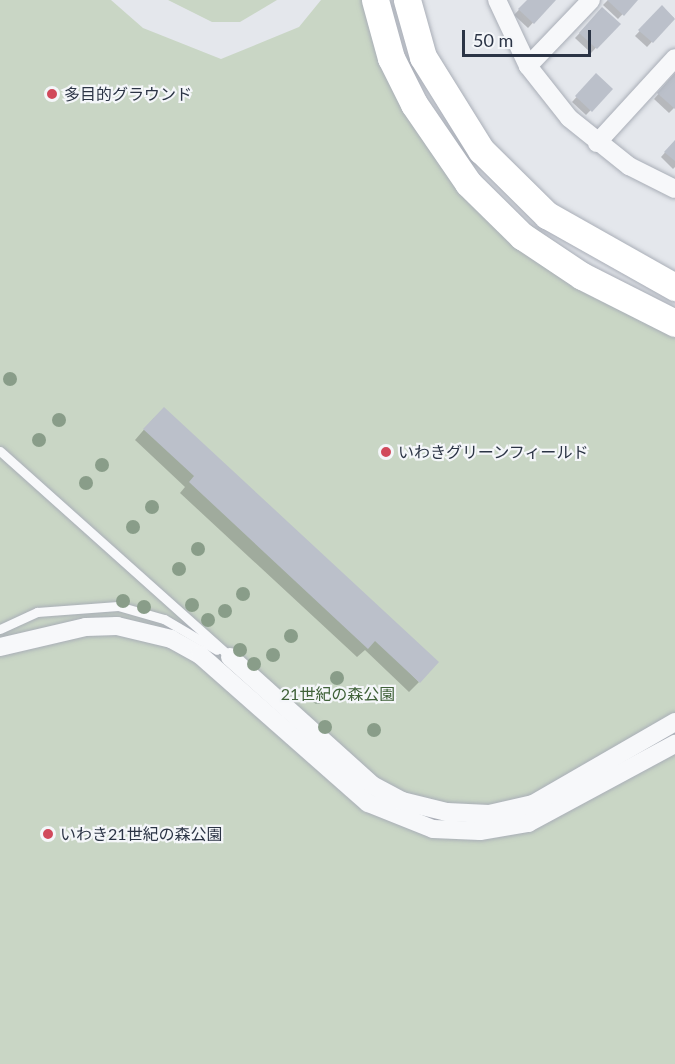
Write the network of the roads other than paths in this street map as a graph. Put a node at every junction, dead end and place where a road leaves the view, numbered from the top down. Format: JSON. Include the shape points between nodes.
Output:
{"nodes":[{"id":1,"x":375,"y":0,"type":"edge"},
{"id":2,"x":407,"y":0,"type":"edge"},
{"id":3,"x":497,"y":0,"type":"edge"},
{"id":4,"x":591,"y":0,"type":"edge"},
{"id":5,"x":675,"y":58,"type":"edge"},
{"id":6,"x":528,"y":66,"type":"junction"},
{"id":7,"x":597,"y":143,"type":"junction"},
{"id":8,"x":675,"y":189,"type":"edge"},
{"id":9,"x":675,"y":287,"type":"edge"},
{"id":10,"x":675,"y":323,"type":"edge"},
{"id":11,"x":0,"y":451,"type":"edge"},
{"id":12,"x":0,"y":629,"type":"edge"},
{"id":13,"x":0,"y":647,"type":"edge"},
{"id":14,"x":230,"y":657,"type":"junction"},
{"id":15,"x":675,"y":722,"type":"edge"},
{"id":16,"x":675,"y":744,"type":"edge"}],
"edges":[{"from":1,"to":10,"type":"street","via":[[391,58],[414,104],[468,183],[522,236],[582,276]]},
{"from":2,"to":9,"type":"street","via":[[423,57],[481,150],[547,215]]},
{"from":3,"to":6,"type":"street"},
{"from":4,"to":6,"type":"street"},
{"from":5,"to":7,"type":"street"},
{"from":6,"to":7,"type":"street","via":[[569,118]]},
{"from":7,"to":8,"type":"street"},
{"from":11,"to":14,"type":"lane"},
{"from":12,"to":14,"type":"lane","via":[[37,612],[118,606],[164,619]]},
{"from":13,"to":16,"type":"street","via":[[86,627],[117,626],[171,639],[200,655],[368,803],[433,829],[480,831],[528,823]]},
{"from":14,"to":15,"type":"street","via":[[372,785],[402,801],[447,812],[489,814],[533,804]]}]}
